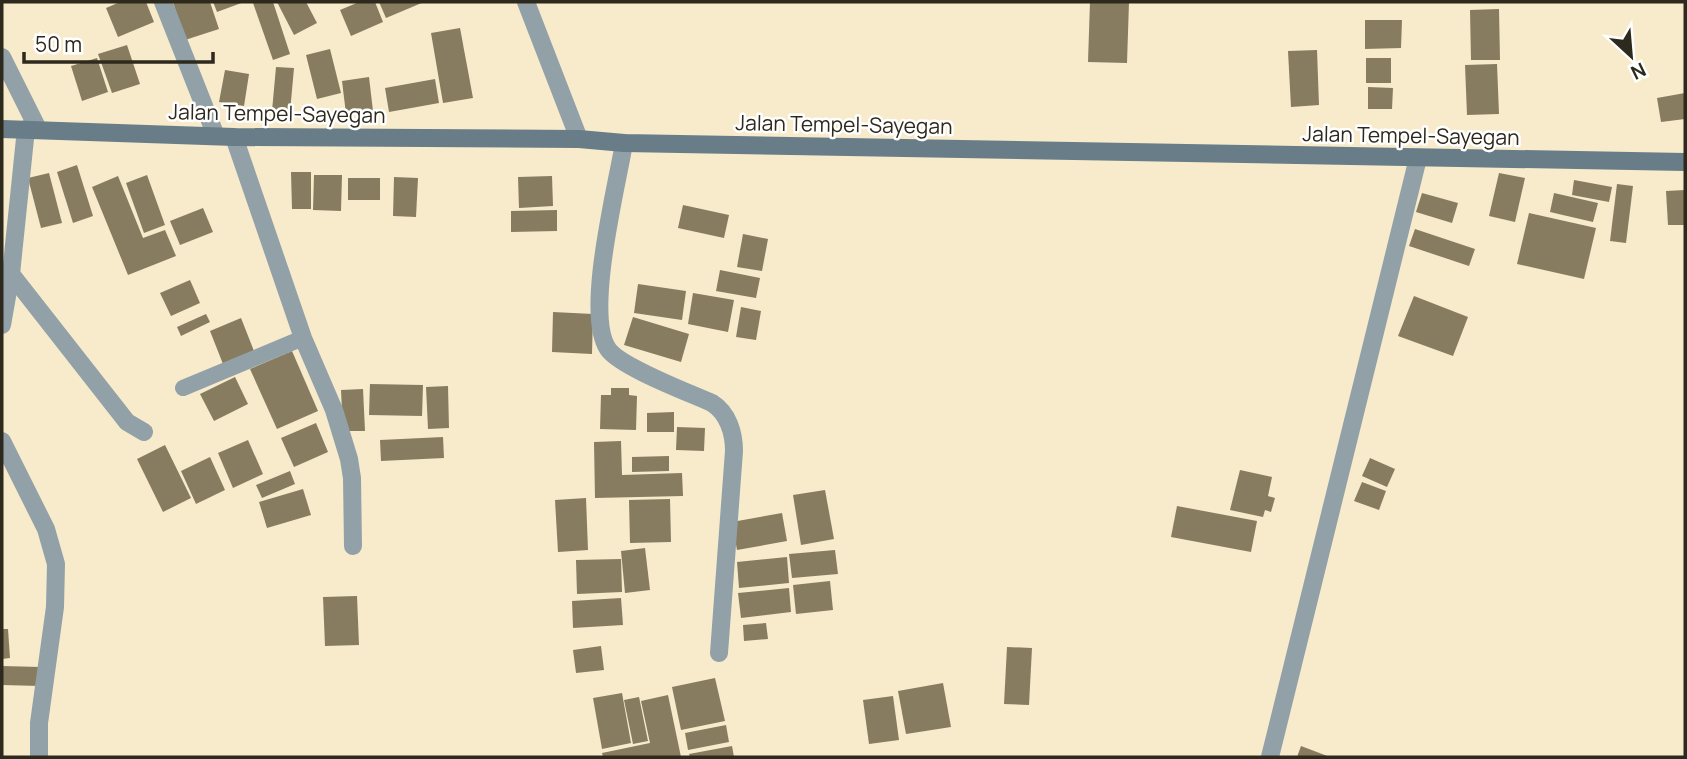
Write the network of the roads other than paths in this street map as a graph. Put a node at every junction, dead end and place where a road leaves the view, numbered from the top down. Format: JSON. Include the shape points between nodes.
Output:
{"nodes":[{"id":1,"x":163,"y":2,"type":"edge"},
{"id":2,"x":526,"y":2,"type":"edge"},
{"id":3,"x":2,"y":57,"type":"edge"},
{"id":4,"x":2,"y":129,"type":"edge"},
{"id":5,"x":32,"y":129,"type":"junction"},
{"id":6,"x":225,"y":137,"type":"junction"},
{"id":7,"x":579,"y":139,"type":"junction"},
{"id":8,"x":624,"y":143,"type":"junction"},
{"id":9,"x":1418,"y":158,"type":"junction"},
{"id":10,"x":1685,"y":162,"type":"edge"},
{"id":11,"x":11,"y":274,"type":"junction"},
{"id":12,"x":2,"y":325,"type":"edge"},
{"id":13,"x":303,"y":338,"type":"junction"},
{"id":14,"x":183,"y":388,"type":"dead end"},
{"id":15,"x":144,"y":432,"type":"dead end"},
{"id":16,"x":2,"y":441,"type":"edge"},
{"id":17,"x":353,"y":546,"type":"dead end"},
{"id":18,"x":719,"y":653,"type":"dead end"},
{"id":19,"x":38,"y":757,"type":"edge"},
{"id":20,"x":1270,"y":757,"type":"edge"}],
"edges":[{"from":1,"to":6,"type":"street"},
{"from":2,"to":7,"type":"street"},
{"from":3,"to":5,"type":"street"},
{"from":4,"to":5,"type":"main road","name":"Jalan Tempel-Sayegan"},
{"from":5,"to":6,"type":"main road","name":"Jalan Tempel-Sayegan"},
{"from":5,"to":11,"type":"street"},
{"from":6,"to":7,"type":"main road","name":"Jalan Tempel-Sayegan"},
{"from":6,"to":13,"type":"street"},
{"from":7,"to":8,"type":"main road","name":"Jalan Tempel-Sayegan"},
{"from":8,"to":9,"type":"main road","name":"Jalan Tempel-Sayegan"},
{"from":8,"to":18,"type":"street","via":[[599,288],[598,319],[608,349],[632,367],[719,407],[728,421],[734,451]]},
{"from":9,"to":10,"type":"main road","name":"Jalan Tempel-Sayegan"},
{"from":9,"to":20,"type":"street"},
{"from":11,"to":12,"type":"street"},
{"from":11,"to":15,"type":"street","via":[[127,422]]},
{"from":13,"to":14,"type":"lane"},
{"from":13,"to":17,"type":"street","via":[[349,459]]},
{"from":16,"to":19,"type":"street","via":[[46,529],[56,564]]}]}
